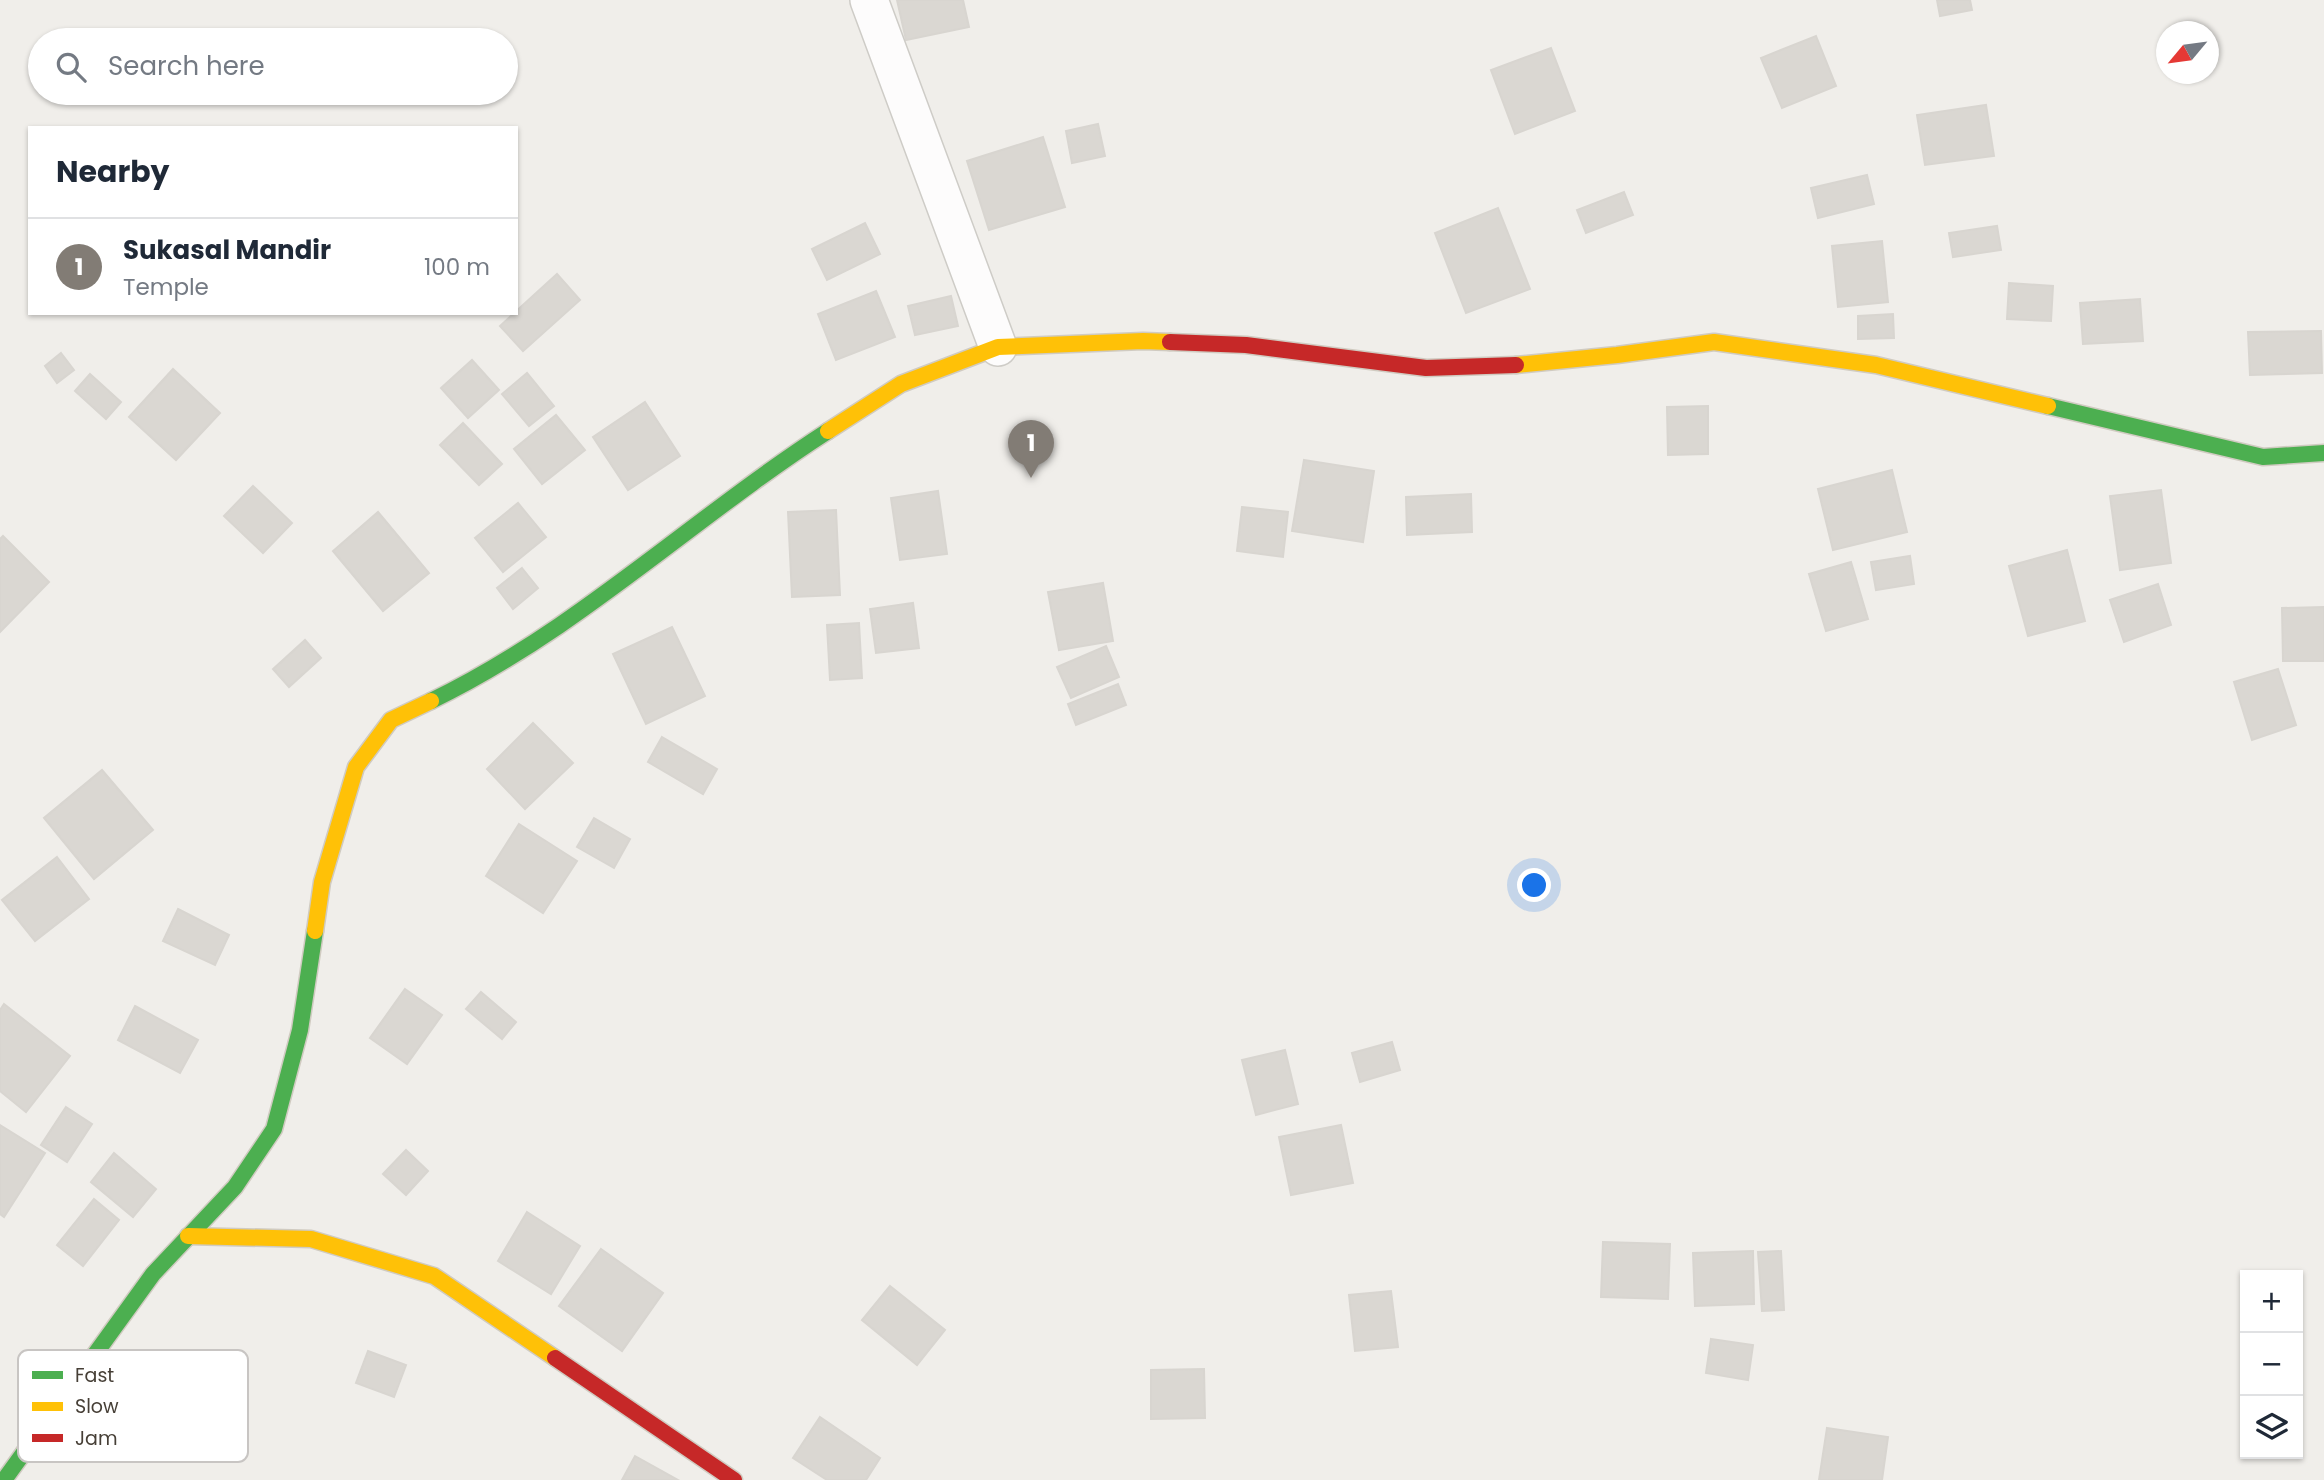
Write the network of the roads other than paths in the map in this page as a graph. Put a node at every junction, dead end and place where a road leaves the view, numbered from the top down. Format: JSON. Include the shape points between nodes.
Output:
{"nodes":[{"id":1,"x":869,"y":0,"type":"edge"},
{"id":2,"x":998,"y":347,"type":"junction"},
{"id":3,"x":2324,"y":453,"type":"edge"},
{"id":4,"x":188,"y":1236,"type":"junction"},
{"id":5,"x":98,"y":1350,"type":"edge"},
{"id":6,"x":18,"y":1461,"type":"edge"},
{"id":7,"x":4,"y":1480,"type":"edge"},
{"id":8,"x":734,"y":1480,"type":"edge"}],
"edges":[{"from":1,"to":2,"type":"street"},
{"from":2,"to":3,"type":"street","via":[[1143,341],[1246,345],[1426,368],[1492,367],[1714,342],[1876,365],[2263,457]]},
{"from":2,"to":4,"type":"street","via":[[901,384],[772,467],[560,627],[462,686],[391,720],[356,766],[341,818],[323,882],[299,1030],[274,1129],[235,1187]]},
{"from":4,"to":5,"type":"street","via":[[153,1274]]},
{"from":4,"to":8,"type":"street","via":[[311,1239],[434,1276]]},
{"from":6,"to":7,"type":"street"}]}
